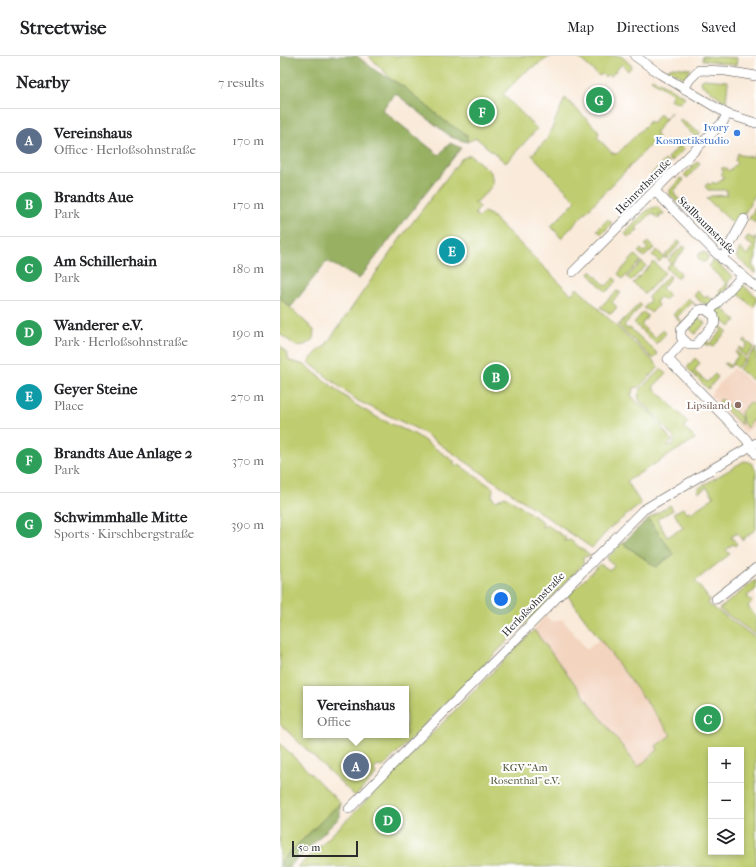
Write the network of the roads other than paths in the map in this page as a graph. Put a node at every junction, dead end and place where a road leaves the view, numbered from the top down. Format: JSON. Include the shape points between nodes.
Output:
{"nodes":[{"id":1,"x":636,"y":56,"type":"edge"},
{"id":2,"x":756,"y":76,"type":"edge"},
{"id":3,"x":684,"y":89,"type":"junction"},
{"id":4,"x":727,"y":114,"type":"junction"},
{"id":5,"x":756,"y":123,"type":"edge"},
{"id":6,"x":655,"y":191,"type":"junction"},
{"id":7,"x":744,"y":218,"type":"dead end"},
{"id":8,"x":722,"y":259,"type":"junction"},
{"id":9,"x":573,"y":272,"type":"dead end"},
{"id":10,"x":742,"y":276,"type":"junction"},
{"id":11,"x":756,"y":287,"type":"edge"},
{"id":12,"x":710,"y":311,"type":"junction"},
{"id":13,"x":684,"y":341,"type":"junction"},
{"id":14,"x":754,"y":448,"type":"edge"},
{"id":15,"x":756,"y":568,"type":"edge"},
{"id":16,"x":716,"y":599,"type":"dead end"},
{"id":17,"x":349,"y":809,"type":"dead end"}],
"edges":[{"from":1,"to":3,"type":"street"},
{"from":2,"to":3,"type":"street","via":[[699,70]]},
{"from":3,"to":4,"type":"street"},
{"from":4,"to":5,"type":"street"},
{"from":4,"to":6,"type":"street","name":"Heinrothstraße","via":[[723,122]]},
{"from":6,"to":8,"type":"street","name":"Stallbaumstraße"},
{"from":6,"to":9,"type":"street","name":"Heinrothstraße"},
{"from":7,"to":8,"type":"street"},
{"from":8,"to":10,"type":"street","name":"Stallbaumstraße"},
{"from":10,"to":11,"type":"street","name":"Stallbaumstraße"},
{"from":10,"to":12,"type":"street"},
{"from":12,"to":13,"type":"street","via":[[698,310],[681,329]]},
{"from":12,"to":13,"type":"street","via":[[715,323],[696,345],[689,345]]},
{"from":13,"to":14,"type":"street","via":[[668,359]]},
{"from":14,"to":17,"type":"street","name":"Herloßsohnstraße","via":[[700,475],[643,510]]},
{"from":15,"to":16,"type":"street"}]}
